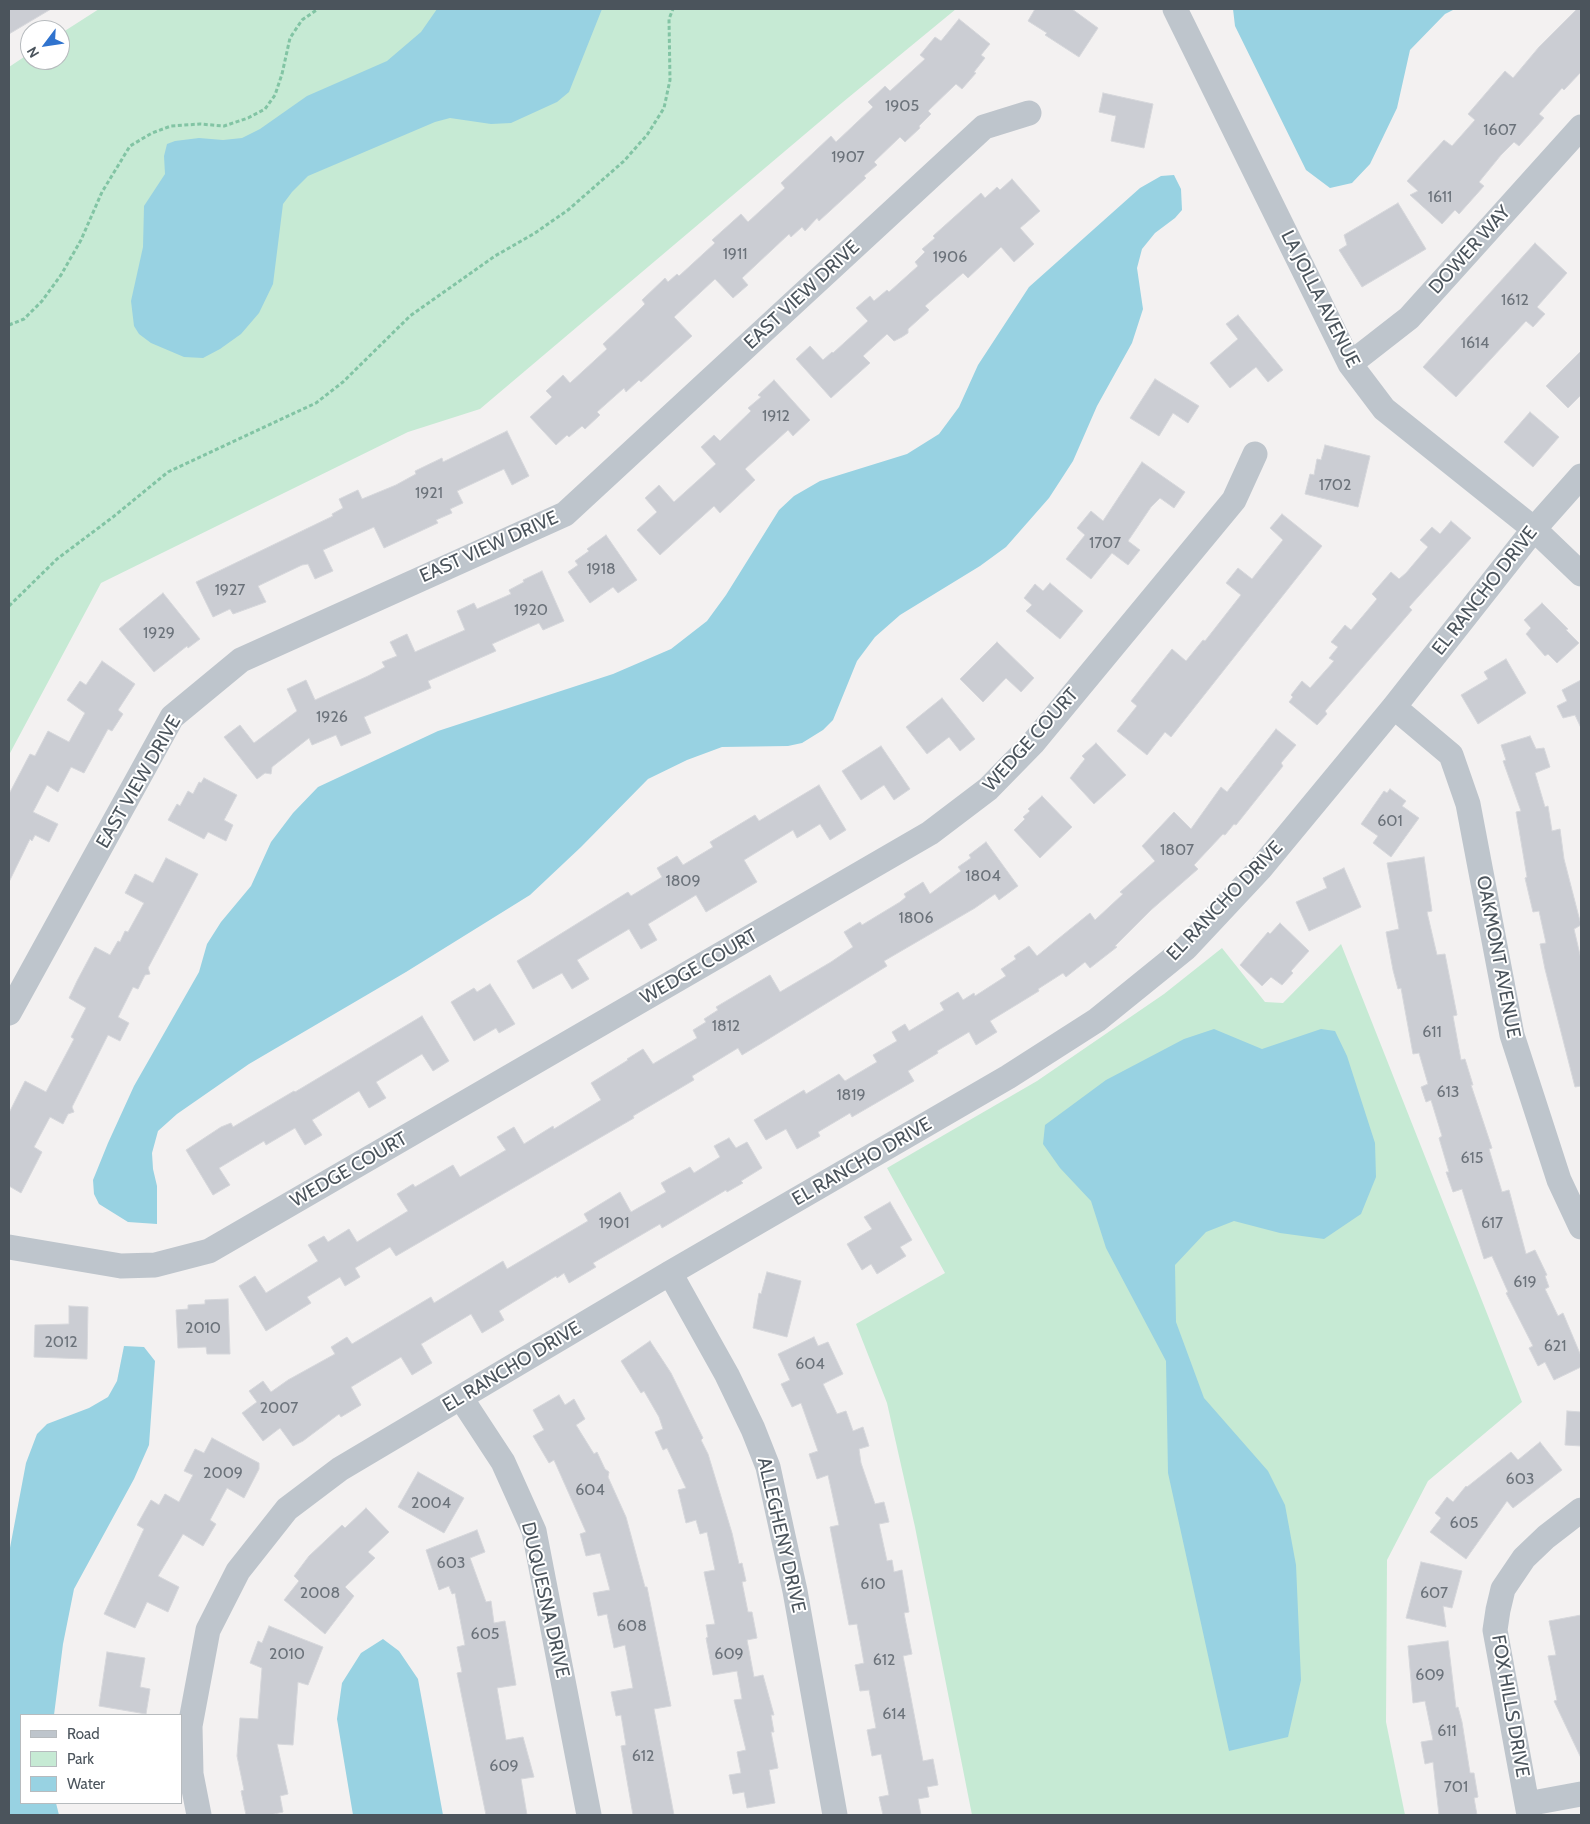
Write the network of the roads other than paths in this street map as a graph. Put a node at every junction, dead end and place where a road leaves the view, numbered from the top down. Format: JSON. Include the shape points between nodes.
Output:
{"nodes":[{"id":1,"x":1175,"y":9,"type":"edge"},
{"id":2,"x":1029,"y":113,"type":"dead end"},
{"id":3,"x":1581,"y":127,"type":"edge"},
{"id":4,"x":1350,"y":364,"type":"junction"},
{"id":5,"x":1255,"y":454,"type":"dead end"},
{"id":6,"x":1581,"y":476,"type":"edge"},
{"id":7,"x":1534,"y":529,"type":"junction"},
{"id":8,"x":1581,"y":574,"type":"edge"},
{"id":9,"x":1394,"y":707,"type":"junction"},
{"id":10,"x":9,"y":1013,"type":"edge"},
{"id":11,"x":1581,"y":1227,"type":"edge"},
{"id":12,"x":9,"y":1247,"type":"edge"},
{"id":13,"x":670,"y":1273,"type":"junction"},
{"id":14,"x":461,"y":1398,"type":"junction"},
{"id":15,"x":1581,"y":1510,"type":"edge"},
{"id":16,"x":1581,"y":1794,"type":"edge"},
{"id":17,"x":1528,"y":1810,"type":"edge"},
{"id":18,"x":199,"y":1815,"type":"edge"},
{"id":19,"x":589,"y":1815,"type":"edge"},
{"id":20,"x":835,"y":1815,"type":"edge"}],
"edges":[{"from":1,"to":4,"type":"street","name":"LA JOLLA AVENUE"},
{"from":2,"to":10,"type":"street","name":"EAST VIEW DRIVE","via":[[984,127],[565,514],[240,660],[172,718]]},
{"from":3,"to":4,"type":"street","name":"DOWER WAY","via":[[1409,318]]},
{"from":4,"to":7,"type":"street","name":"LA JOLLA AVENUE","via":[[1384,409]]},
{"from":5,"to":12,"type":"street","name":"WEDGE COURT","via":[[1234,500],[1033,742],[988,789],[930,833],[209,1251],[154,1265],[121,1266]]},
{"from":6,"to":7,"type":"street","name":"EL RANCHO DRIVE"},
{"from":7,"to":8,"type":"street","name":"LA JOLLA AVENUE"},
{"from":7,"to":9,"type":"street","name":"EL RANCHO DRIVE"},
{"from":9,"to":11,"type":"street","name":"OAKMONT AVENUE","via":[[1451,754],[1468,804],[1512,1034],[1559,1180]]},
{"from":9,"to":13,"type":"street","name":"EL RANCHO DRIVE","via":[[1260,869],[1186,948],[1097,1020],[1008,1077]]},
{"from":13,"to":14,"type":"street","name":"EL RANCHO DRIVE"},
{"from":13,"to":20,"type":"street","name":"ALLEGHENY DRIVE","via":[[727,1375],[754,1429],[768,1468],[795,1591]]},
{"from":14,"to":18,"type":"street","name":"EL RANCHO DRIVE","via":[[340,1469],[287,1509],[238,1571],[208,1630],[190,1726],[191,1774]]},
{"from":14,"to":19,"type":"street","name":"DUQUESNA DRIVE","via":[[503,1462],[534,1531]]},
{"from":15,"to":17,"type":"street","name":"FOX HILLS DRIVE","via":[[1524,1558],[1503,1589],[1498,1610],[1495,1630]]},
{"from":16,"to":17,"type":"street"}]}
